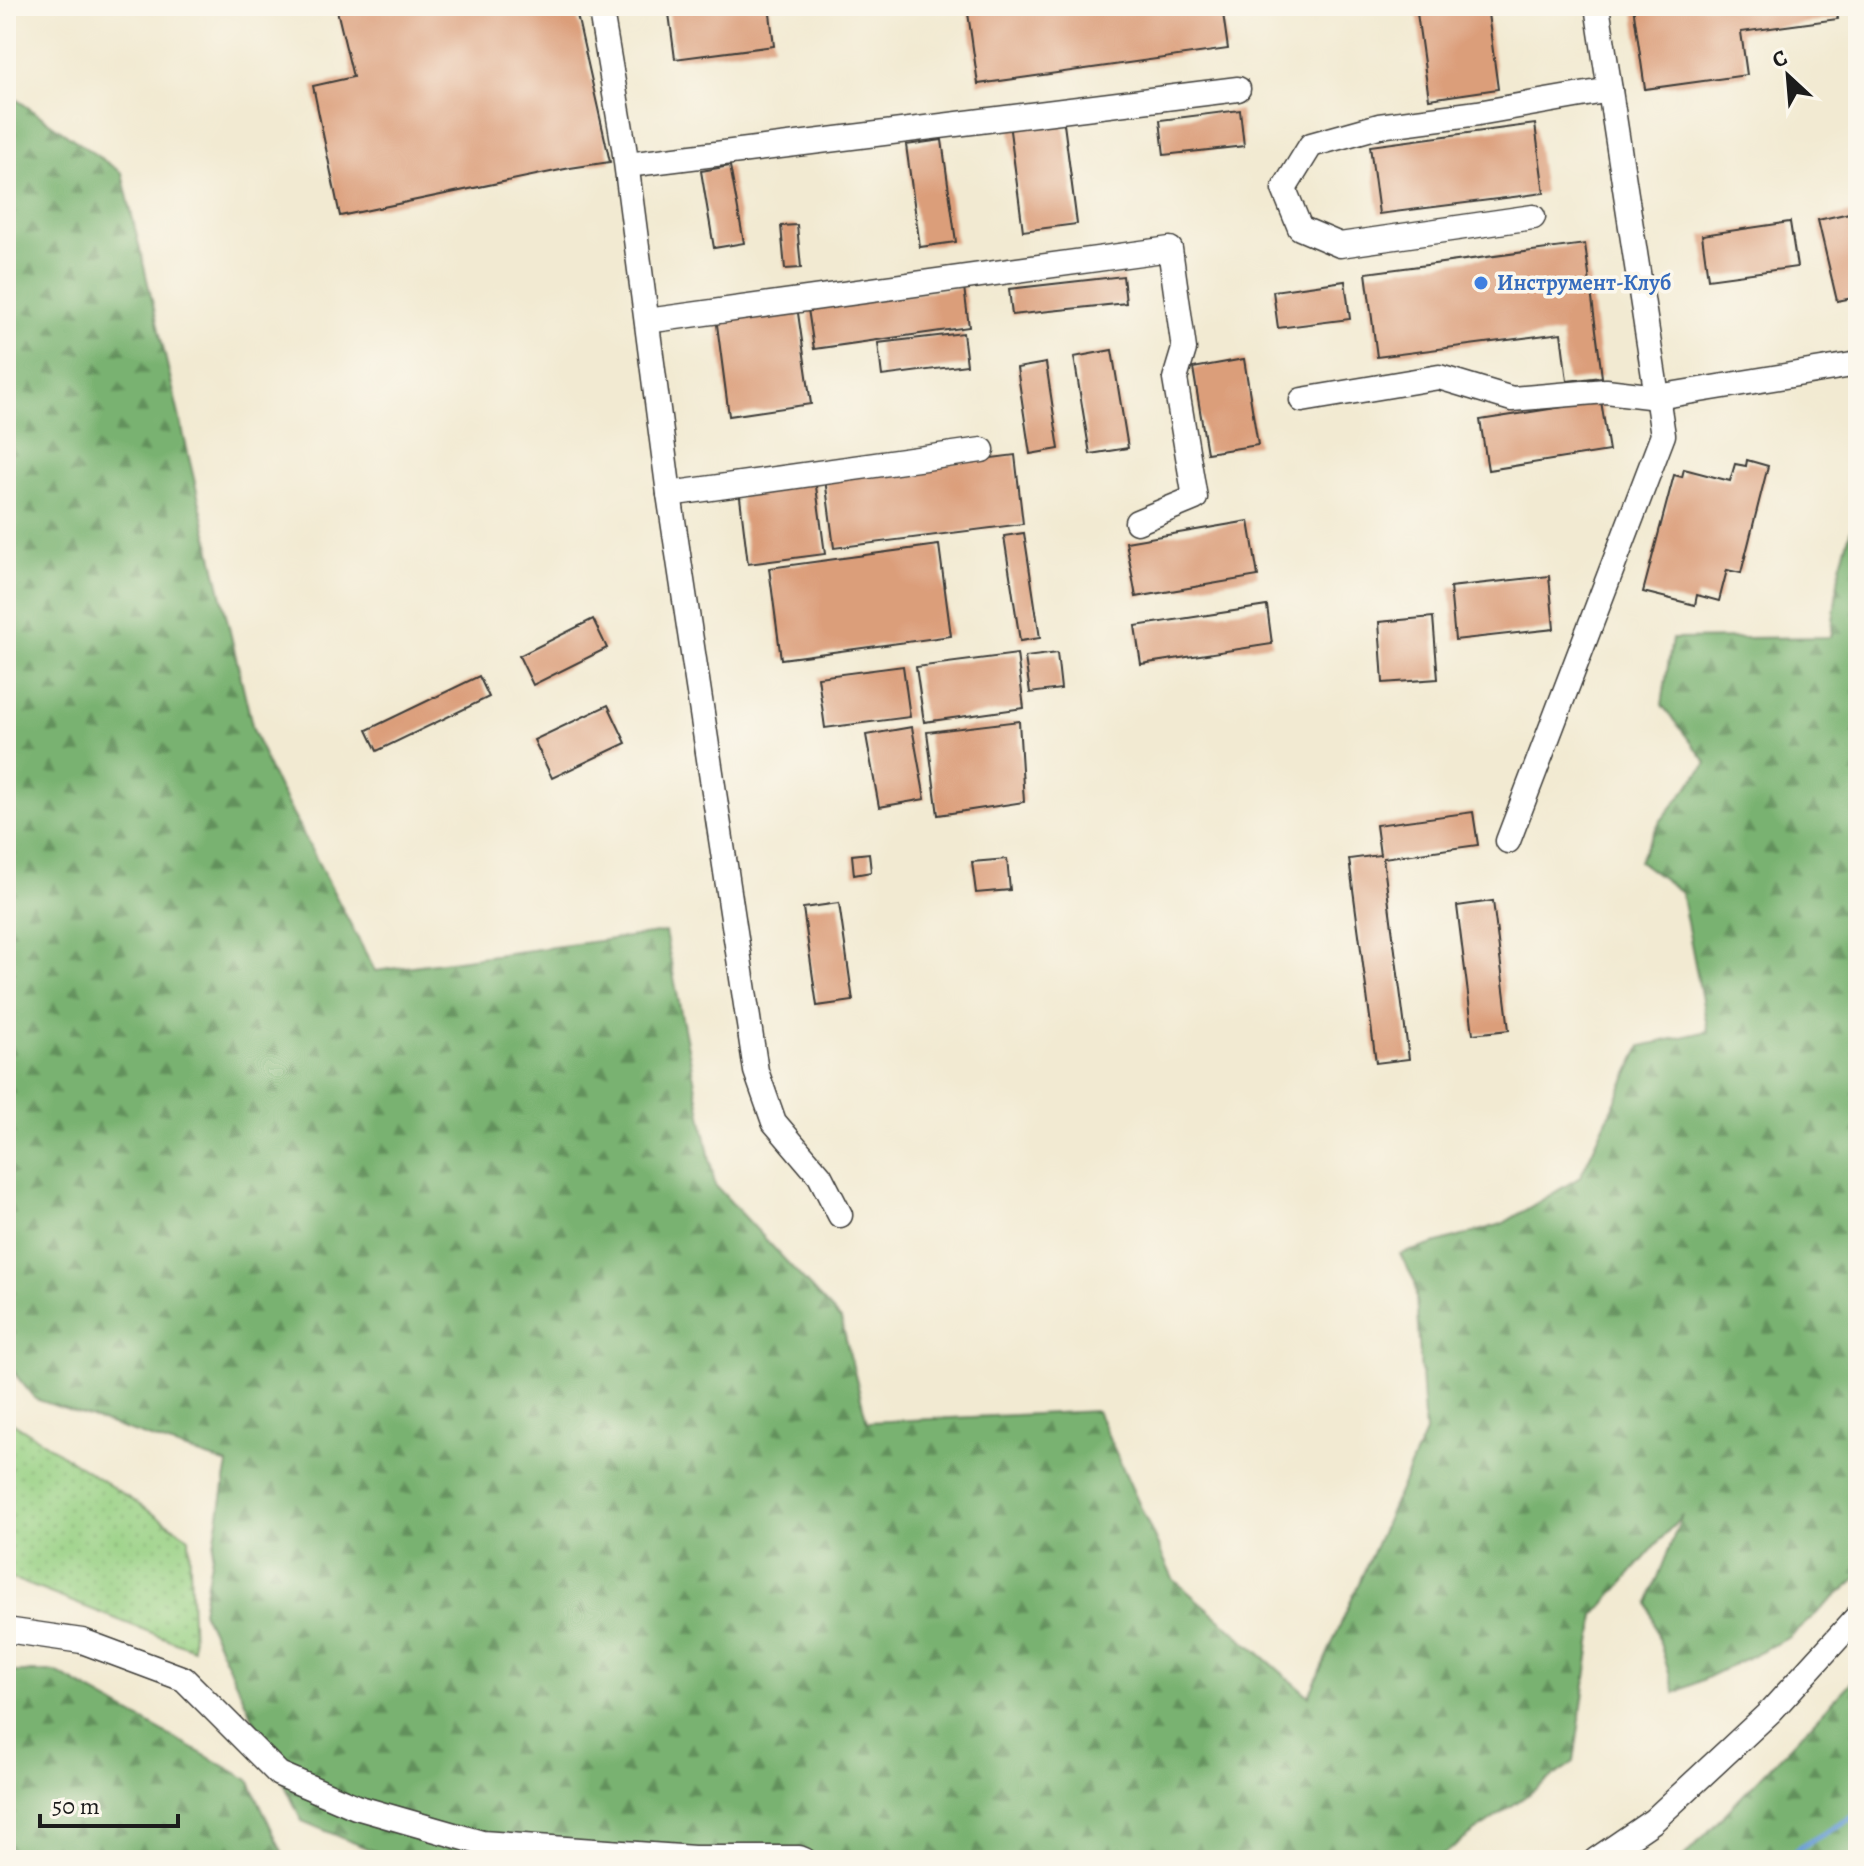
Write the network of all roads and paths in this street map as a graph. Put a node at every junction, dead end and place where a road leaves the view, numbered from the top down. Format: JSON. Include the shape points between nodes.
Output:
{"nodes":[{"id":1,"x":600,"y":6,"type":"edge"},
{"id":2,"x":1597,"y":6,"type":"edge"},
{"id":3,"x":1238,"y":89,"type":"dead end"},
{"id":4,"x":1610,"y":90,"type":"junction"},
{"id":5,"x":627,"y":165,"type":"junction"},
{"id":6,"x":1533,"y":217,"type":"dead end"},
{"id":7,"x":647,"y":321,"type":"junction"},
{"id":8,"x":1858,"y":364,"type":"edge"},
{"id":9,"x":1657,"y":397,"type":"junction"},
{"id":10,"x":1302,"y":400,"type":"dead end"},
{"id":11,"x":982,"y":450,"type":"dead end"},
{"id":12,"x":669,"y":494,"type":"junction"},
{"id":13,"x":1137,"y":522,"type":"dead end"},
{"id":14,"x":1508,"y":841,"type":"dead end"},
{"id":15,"x":840,"y":1215,"type":"dead end"},
{"id":16,"x":1858,"y":1616,"type":"edge"},
{"id":17,"x":6,"y":1630,"type":"edge"},
{"id":18,"x":804,"y":1860,"type":"edge"},
{"id":19,"x":1596,"y":1860,"type":"edge"}],
"edges":[{"from":1,"to":5,"type":"street"},
{"from":2,"to":4,"type":"street"},
{"from":3,"to":5,"type":"street"},
{"from":4,"to":6,"type":"street","via":[[1379,126],[1311,145],[1284,189],[1300,228],[1340,245]]},
{"from":4,"to":9,"type":"street"},
{"from":5,"to":7,"type":"street"},
{"from":7,"to":12,"type":"street"},
{"from":7,"to":13,"type":"street","via":[[1170,249],[1184,349],[1175,379],[1195,498]]},
{"from":8,"to":9,"type":"street"},
{"from":9,"to":10,"type":"street","via":[[1606,391],[1512,399],[1439,377]]},
{"from":9,"to":14,"type":"street","via":[[1663,435]]},
{"from":11,"to":12,"type":"street"},
{"from":12,"to":15,"type":"street","via":[[756,1071],[774,1122],[820,1176]]},
{"from":16,"to":19,"type":"street","via":[[1771,1711],[1653,1821]]},
{"from":17,"to":18,"type":"street","via":[[82,1641],[184,1679],[279,1774],[356,1807],[482,1843]]}]}
